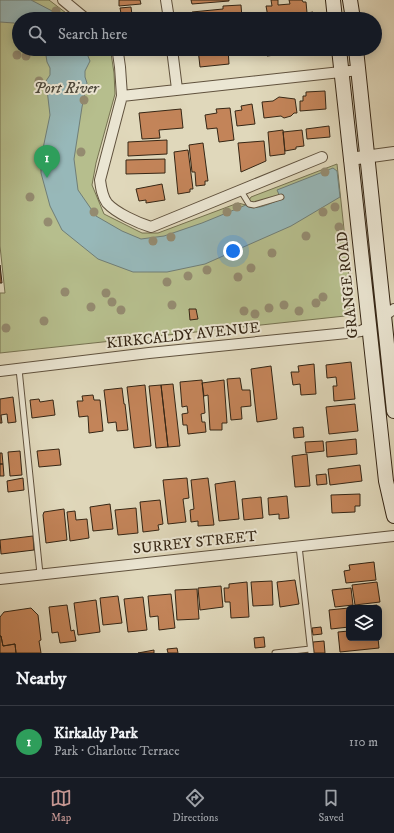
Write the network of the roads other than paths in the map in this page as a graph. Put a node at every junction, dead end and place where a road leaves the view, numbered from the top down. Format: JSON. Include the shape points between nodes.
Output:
{"nodes":[{"id":1,"x":63,"y":0,"type":"edge"},
{"id":2,"x":166,"y":0,"type":"edge"},
{"id":3,"x":333,"y":0,"type":"edge"},
{"id":4,"x":350,"y":0,"type":"edge"},
{"id":5,"x":78,"y":12,"type":"edge"},
{"id":6,"x":168,"y":12,"type":"edge"},
{"id":7,"x":334,"y":12,"type":"edge"},
{"id":8,"x":352,"y":12,"type":"edge"},
{"id":9,"x":119,"y":56,"type":"edge"},
{"id":10,"x":173,"y":56,"type":"edge"},
{"id":11,"x":340,"y":56,"type":"edge"},
{"id":12,"x":357,"y":56,"type":"edge"},
{"id":13,"x":358,"y":70,"type":"junction"},
{"id":14,"x":341,"y":72,"type":"junction"},
{"id":15,"x":177,"y":89,"type":"junction"},
{"id":16,"x":122,"y":96,"type":"junction"},
{"id":17,"x":394,"y":153,"type":"edge"},
{"id":18,"x":322,"y":157,"type":"dead end"},
{"id":19,"x":367,"y":157,"type":"junction"},
{"id":20,"x":350,"y":159,"type":"junction"},
{"id":21,"x":241,"y":191,"type":"junction"},
{"id":22,"x":281,"y":197,"type":"dead end"},
{"id":23,"x":389,"y":312,"type":"edge"},
{"id":24,"x":368,"y":327,"type":"junction"},
{"id":25,"x":19,"y":369,"type":"junction"},
{"id":26,"x":0,"y":371,"type":"edge"},
{"id":27,"x":394,"y":411,"type":"edge"},
{"id":28,"x":394,"y":516,"type":"edge"},
{"id":29,"x":394,"y":536,"type":"edge"},
{"id":30,"x":299,"y":545,"type":"junction"},
{"id":31,"x":40,"y":574,"type":"junction"},
{"id":32,"x":0,"y":579,"type":"edge"},
{"id":33,"x":311,"y":651,"type":"edge"},
{"id":34,"x":275,"y":653,"type":"edge"}],
"edges":[{"from":1,"to":5,"type":"street"},
{"from":2,"to":6,"type":"street"},
{"from":3,"to":7,"type":"main road"},
{"from":4,"to":8,"type":"main road"},
{"from":9,"to":16,"type":"street"},
{"from":10,"to":15,"type":"street"},
{"from":11,"to":14,"type":"main road","name":"GRANGE ROAD"},
{"from":12,"to":13,"type":"main road"},
{"from":13,"to":14,"type":"street"},
{"from":13,"to":19,"type":"main road"},
{"from":14,"to":15,"type":"street"},
{"from":14,"to":20,"type":"main road","name":"GRANGE ROAD"},
{"from":15,"to":16,"type":"street"},
{"from":16,"to":21,"type":"street","via":[[100,180],[108,204],[135,222],[151,227]]},
{"from":17,"to":19,"type":"street"},
{"from":18,"to":21,"type":"street"},
{"from":19,"to":20,"type":"street"},
{"from":19,"to":23,"type":"main road"},
{"from":20,"to":24,"type":"main road","name":"GRANGE ROAD"},
{"from":21,"to":22,"type":"lane","via":[[249,204],[254,205]]},
{"from":23,"to":24,"type":"main road"},
{"from":23,"to":27,"type":"main road"},
{"from":24,"to":25,"type":"street","name":"KIRKCALDY AVENUE","via":[[347,333]]},
{"from":24,"to":28,"type":"main road","name":"GRANGE ROAD","via":[[386,481]]},
{"from":25,"to":26,"type":"street","name":"KIRKCALDY AVENUE"},
{"from":25,"to":31,"type":"lane"},
{"from":29,"to":30,"type":"street","name":"SURREY STREET"},
{"from":30,"to":31,"type":"street","name":"SURREY STREET"},
{"from":30,"to":33,"type":"lane"},
{"from":31,"to":32,"type":"street","name":"SURREY STREET"},
{"from":33,"to":34,"type":"lane"}]}
